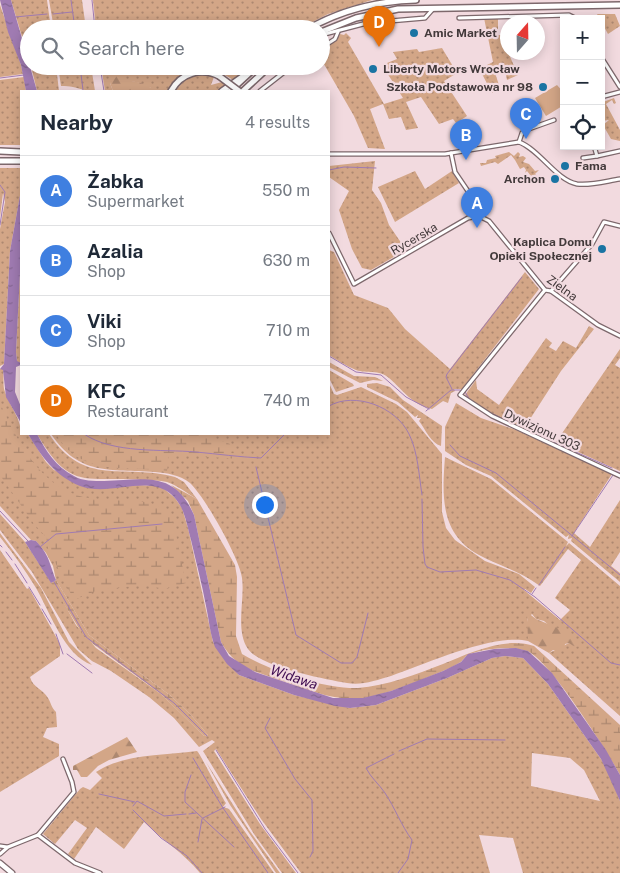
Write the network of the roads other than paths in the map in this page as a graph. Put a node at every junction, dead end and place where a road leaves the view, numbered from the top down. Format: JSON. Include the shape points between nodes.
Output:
{"nodes":[{"id":1,"x":416,"y":0,"type":"edge"},
{"id":2,"x":620,"y":5,"type":"edge"},
{"id":3,"x":435,"y":7,"type":"junction"},
{"id":4,"x":560,"y":16,"type":"edge"},
{"id":5,"x":459,"y":18,"type":"dead end"},
{"id":6,"x":327,"y":20,"type":"edge"},
{"id":7,"x":330,"y":28,"type":"edge"},
{"id":8,"x":338,"y":31,"type":"junction"},
{"id":9,"x":330,"y":32,"type":"edge"},
{"id":10,"x":330,"y":42,"type":"edge"},
{"id":11,"x":603,"y":60,"type":"edge"},
{"id":12,"x":188,"y":75,"type":"edge"},
{"id":13,"x":216,"y":75,"type":"edge"},
{"id":14,"x":246,"y":75,"type":"edge"},
{"id":15,"x":248,"y":75,"type":"edge"},
{"id":16,"x":260,"y":75,"type":"edge"},
{"id":17,"x":280,"y":75,"type":"edge"},
{"id":18,"x":620,"y":87,"type":"edge"},
{"id":19,"x":172,"y":90,"type":"edge"},
{"id":20,"x":224,"y":90,"type":"edge"},
{"id":21,"x":231,"y":90,"type":"edge"},
{"id":22,"x":240,"y":90,"type":"edge"},
{"id":23,"x":242,"y":90,"type":"edge"},
{"id":24,"x":261,"y":90,"type":"edge"},
{"id":25,"x":620,"y":92,"type":"edge"},
{"id":26,"x":605,"y":96,"type":"edge"},
{"id":27,"x":554,"y":120,"type":"dead end"},
{"id":28,"x":519,"y":142,"type":"junction"},
{"id":29,"x":595,"y":150,"type":"edge"},
{"id":30,"x":0,"y":151,"type":"edge"},
{"id":31,"x":620,"y":151,"type":"edge"},
{"id":32,"x":20,"y":152,"type":"edge"},
{"id":33,"x":451,"y":153,"type":"junction"},
{"id":34,"x":330,"y":154,"type":"edge"},
{"id":35,"x":597,"y":156,"type":"junction"},
{"id":36,"x":583,"y":158,"type":"dead end"},
{"id":37,"x":0,"y":161,"type":"edge"},
{"id":38,"x":20,"y":161,"type":"edge"},
{"id":39,"x":620,"y":179,"type":"edge"},
{"id":40,"x":476,"y":203,"type":"dead end"},
{"id":41,"x":485,"y":218,"type":"joint"},
{"id":42,"x":620,"y":226,"type":"edge"},
{"id":43,"x":330,"y":235,"type":"edge"},
{"id":44,"x":545,"y":290,"type":"junction"},
{"id":45,"x":551,"y":291,"type":"junction"},
{"id":46,"x":620,"y":336,"type":"edge"},
{"id":47,"x":620,"y":476,"type":"edge"},
{"id":48,"x":62,"y":758,"type":"dead end"},
{"id":49,"x":38,"y":835,"type":"junction"},
{"id":50,"x":0,"y":846,"type":"edge"},
{"id":51,"x":8,"y":847,"type":"junction"},
{"id":52,"x":0,"y":854,"type":"edge"},
{"id":53,"x":0,"y":863,"type":"edge"},
{"id":54,"x":12,"y":873,"type":"edge"},
{"id":55,"x":100,"y":873,"type":"edge"}],
"edges":[{"from":1,"to":6,"type":"main road","via":[[366,6]]},
{"from":2,"to":3,"type":"main road"},
{"from":3,"to":7,"type":"main road","via":[[373,13]]},
{"from":3,"to":8,"type":"street","via":[[425,18],[381,21]]},
{"from":4,"to":5,"type":"street"},
{"from":8,"to":9,"type":"street"},
{"from":8,"to":10,"type":"street"},
{"from":11,"to":18,"type":"street"},
{"from":12,"to":19,"type":"main road","bridge":true},
{"from":13,"to":22,"type":"main road","bridge":true},
{"from":14,"to":20,"type":"main road"},
{"from":15,"to":21,"type":"main road"},
{"from":16,"to":23,"type":"main road"},
{"from":17,"to":24,"type":"street"},
{"from":25,"to":26,"type":"street"},
{"from":27,"to":28,"type":"street","via":[[526,130]]},
{"from":28,"to":33,"type":"street"},
{"from":28,"to":39,"type":"street","via":[[573,183]]},
{"from":29,"to":35,"type":"street"},
{"from":30,"to":32,"type":"main road"},
{"from":31,"to":35,"type":"street"},
{"from":33,"to":34,"type":"street","via":[[408,156]]},
{"from":33,"to":40,"type":"street","via":[[455,172]]},
{"from":35,"to":36,"type":"street"},
{"from":37,"to":38,"type":"main road"},
{"from":41,"to":43,"type":"street","name":"Rycerska","via":[[468,218],[354,284]]},
{"from":41,"to":44,"type":"street","name":"Zielna"},
{"from":42,"to":45,"type":"street","via":[[604,222],[592,244]]},
{"from":44,"to":45,"type":"street","name":"Zielna"},
{"from":44,"to":47,"type":"street","name":"Dywizjonu 303","via":[[460,394],[492,416]]},
{"from":45,"to":46,"type":"street","name":"Zielna","via":[[598,325]]},
{"from":48,"to":49,"type":"street","via":[[74,792]]},
{"from":49,"to":51,"type":"street"},
{"from":49,"to":55,"type":"street","via":[[75,863]]},
{"from":50,"to":51,"type":"street"},
{"from":51,"to":52,"type":"street"},
{"from":53,"to":54,"type":"street"}]}
